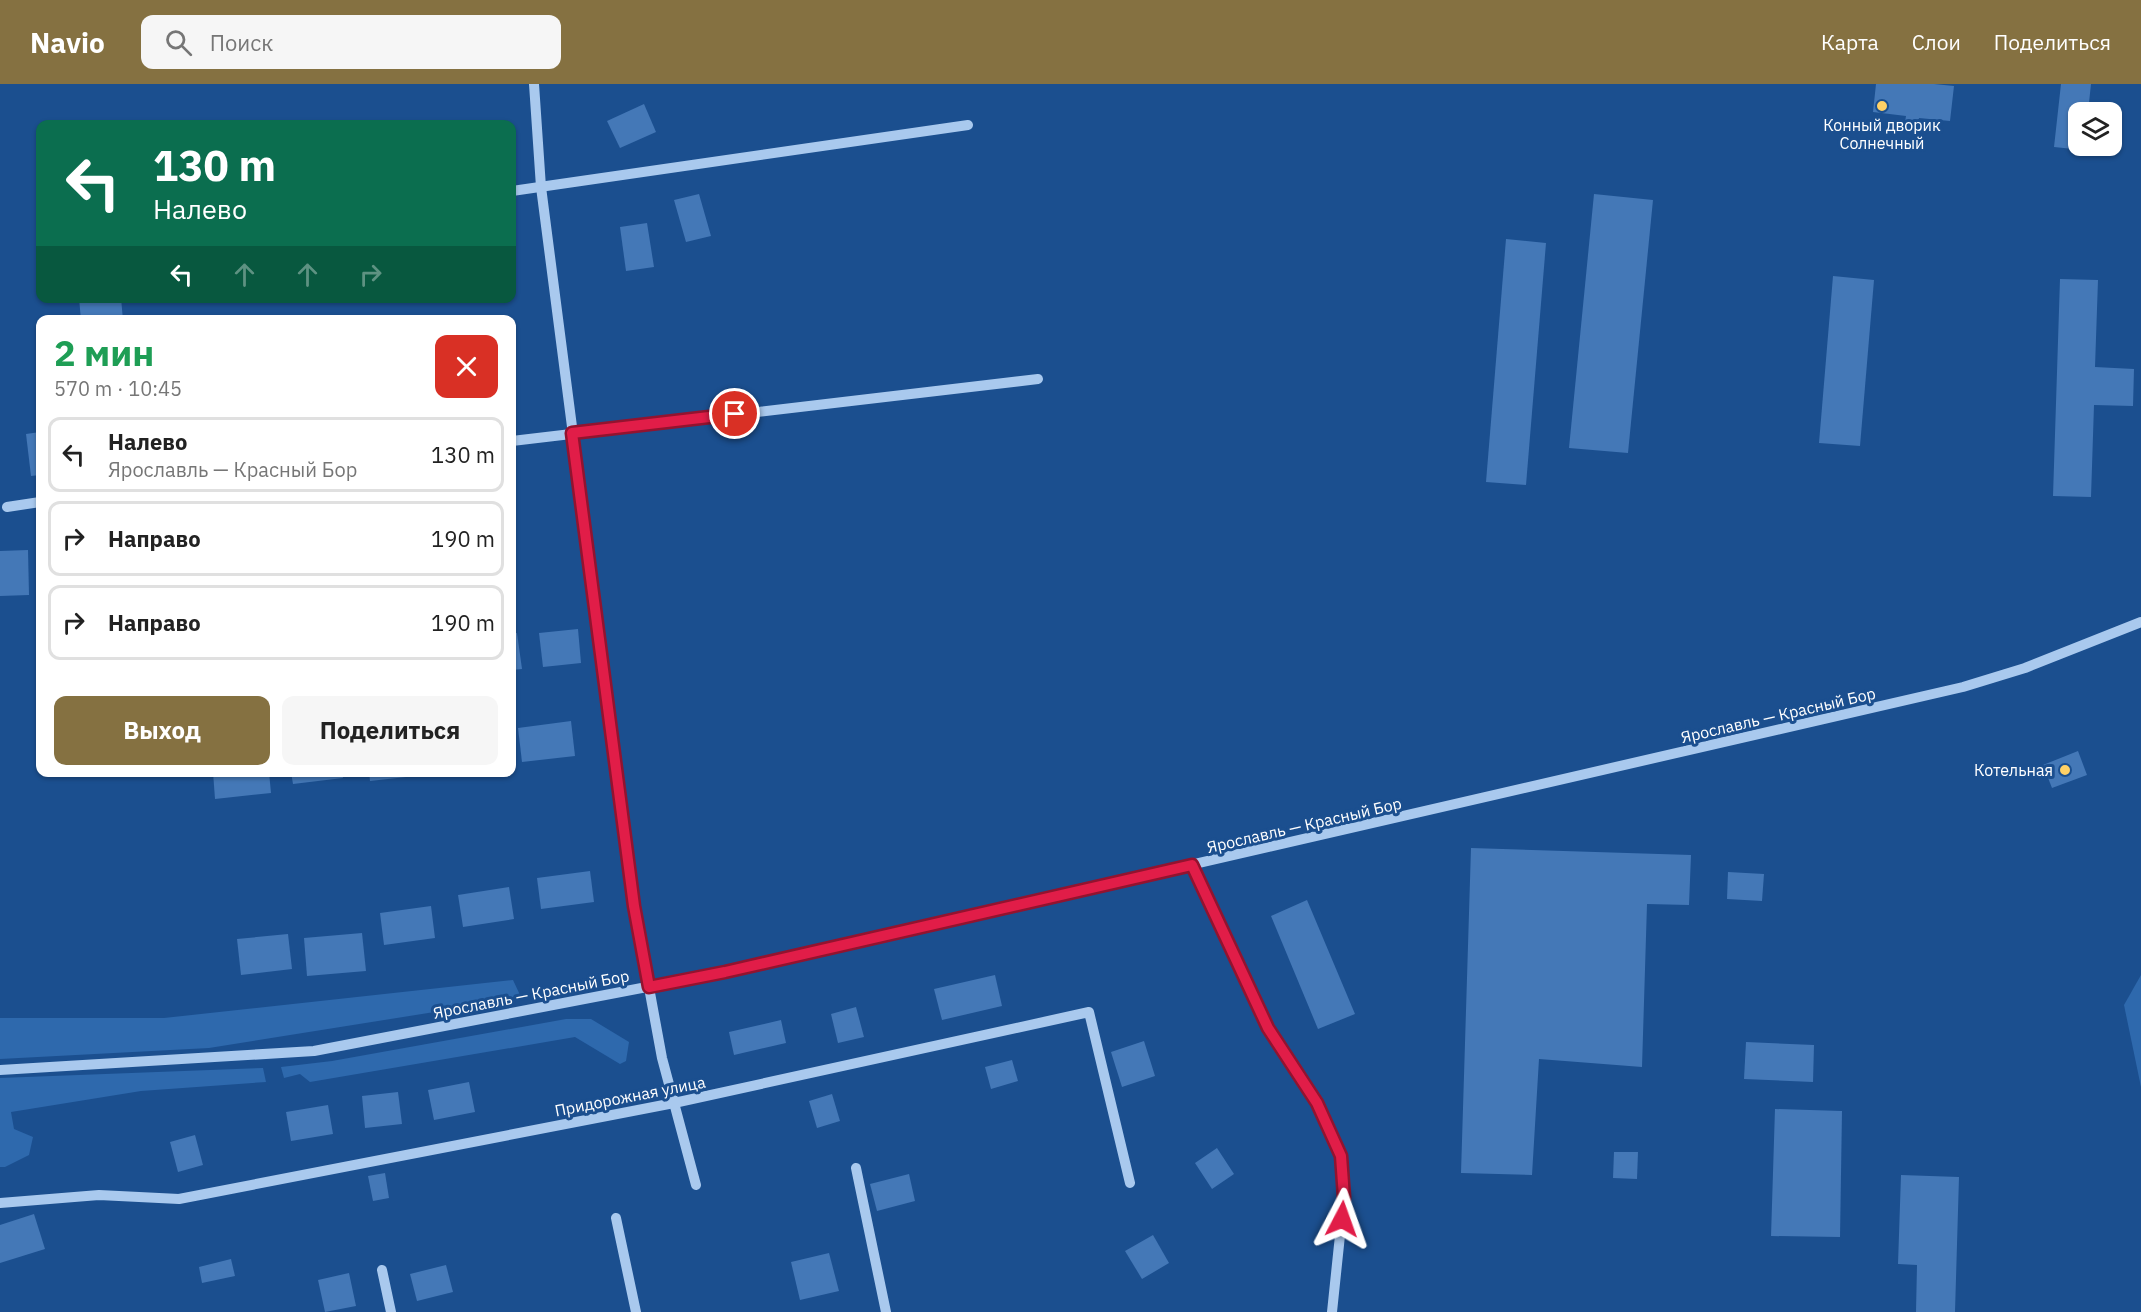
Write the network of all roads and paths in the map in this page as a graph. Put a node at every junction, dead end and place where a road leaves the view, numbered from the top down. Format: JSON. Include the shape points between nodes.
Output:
{"nodes":[{"id":1,"x":534,"y":84,"type":"edge"},
{"id":2,"x":968,"y":125,"type":"dead end"},
{"id":3,"x":542,"y":187,"type":"junction"},
{"id":4,"x":516,"y":191,"type":"edge"},
{"id":5,"x":1038,"y":379,"type":"dead end"},
{"id":6,"x":572,"y":433,"type":"junction"},
{"id":7,"x":516,"y":440,"type":"edge"},
{"id":8,"x":36,"y":503,"type":"edge"},
{"id":9,"x":7,"y":507,"type":"dead end"},
{"id":10,"x":2141,"y":622,"type":"edge"},
{"id":11,"x":1192,"y":865,"type":"junction"},
{"id":12,"x":649,"y":987,"type":"junction"},
{"id":13,"x":0,"y":1070,"type":"edge"},
{"id":14,"x":674,"y":1103,"type":"junction"},
{"id":15,"x":856,"y":1168,"type":"dead end"},
{"id":16,"x":1130,"y":1183,"type":"dead end"},
{"id":17,"x":696,"y":1185,"type":"dead end"},
{"id":18,"x":0,"y":1203,"type":"edge"},
{"id":19,"x":616,"y":1218,"type":"dead end"},
{"id":20,"x":382,"y":1270,"type":"dead end"},
{"id":21,"x":391,"y":1312,"type":"edge"},
{"id":22,"x":636,"y":1312,"type":"edge"},
{"id":23,"x":886,"y":1312,"type":"edge"},
{"id":24,"x":1332,"y":1312,"type":"edge"}],
"edges":[{"from":1,"to":3,"type":"street"},
{"from":2,"to":3,"type":"street"},
{"from":3,"to":4,"type":"street"},
{"from":3,"to":6,"type":"street"},
{"from":5,"to":6,"type":"street"},
{"from":6,"to":7,"type":"street"},
{"from":6,"to":12,"type":"street","via":[[634,906]]},
{"from":8,"to":9,"type":"street"},
{"from":10,"to":11,"type":"street","name":"Ярославль — Красный Бор","via":[[2025,668],[1962,687]]},
{"from":11,"to":12,"type":"street","name":"Ярославль — Красный Бор"},
{"from":11,"to":24,"type":"street","via":[[1268,1028],[1317,1103],[1341,1156],[1344,1197]]},
{"from":12,"to":13,"type":"street","name":"Ярославль — Красный Бор","via":[[314,1051]]},
{"from":12,"to":14,"type":"street"},
{"from":14,"to":16,"type":"street","name":"Придорожная улица","via":[[1089,1012]]},
{"from":14,"to":17,"type":"street"},
{"from":14,"to":18,"type":"street","name":"Придорожная улица","via":[[179,1199],[99,1195]]},
{"from":15,"to":23,"type":"street"},
{"from":19,"to":22,"type":"street"},
{"from":20,"to":21,"type":"street"}]}
